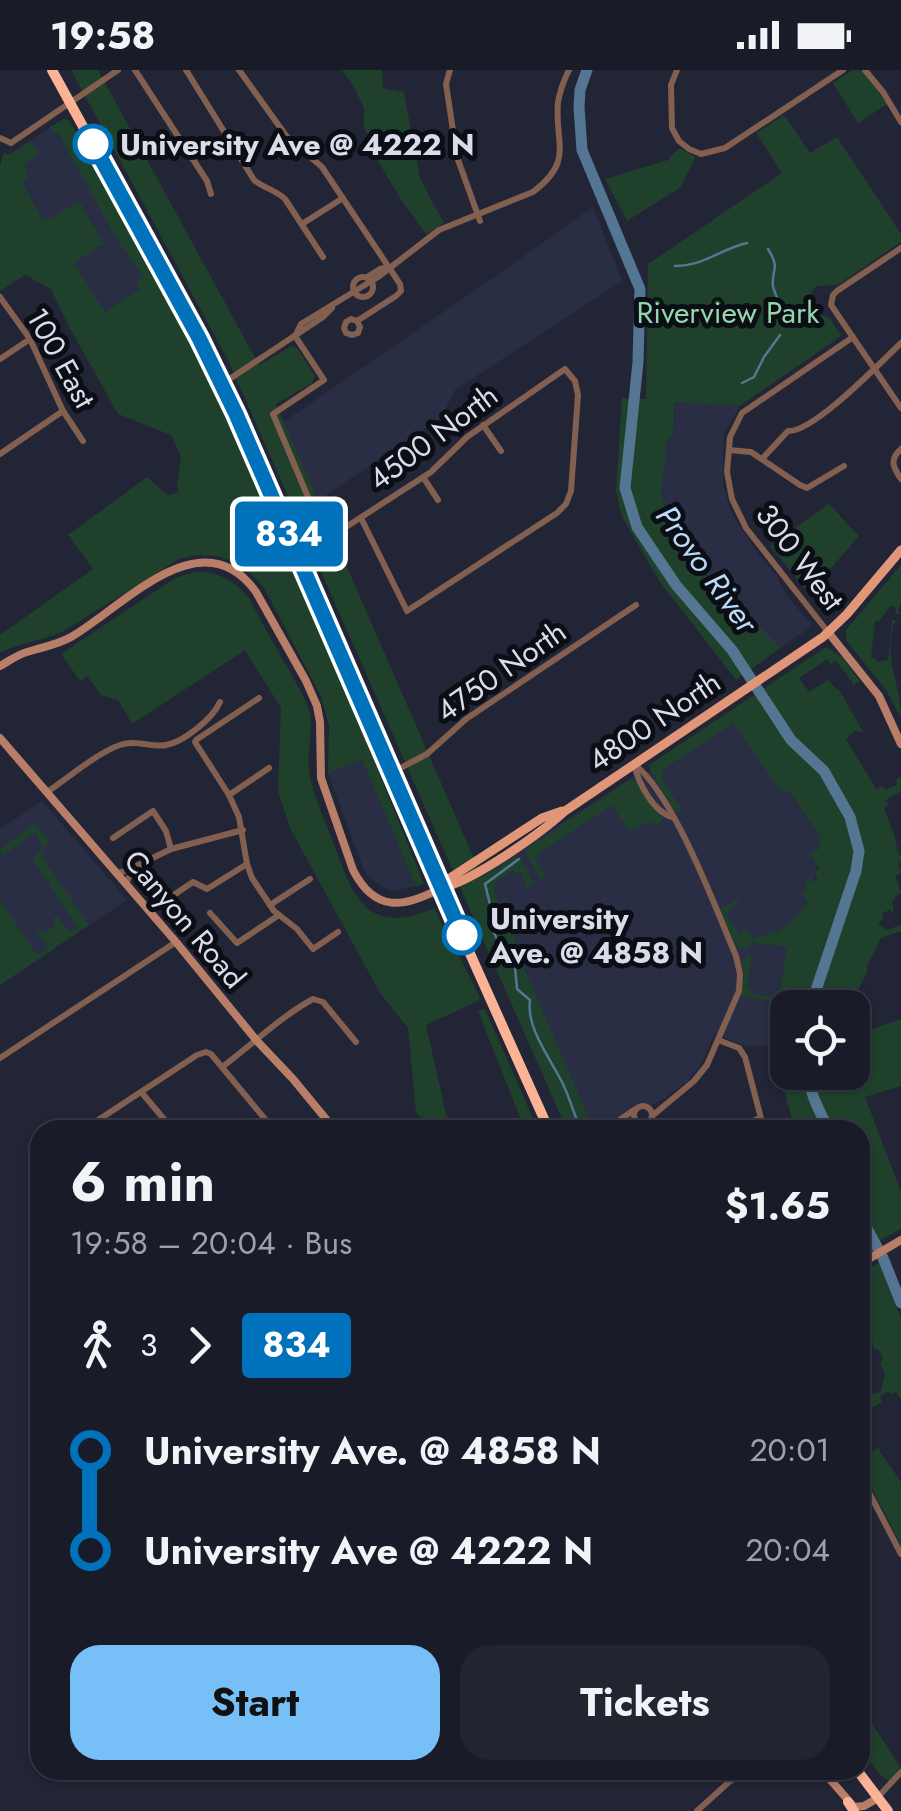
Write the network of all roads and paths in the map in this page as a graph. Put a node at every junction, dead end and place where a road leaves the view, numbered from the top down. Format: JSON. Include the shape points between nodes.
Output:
{"nodes":[{"id":1,"x":52,"y":70,"type":"edge"},
{"id":2,"x":118,"y":70,"type":"edge"},
{"id":3,"x":135,"y":70,"type":"edge"},
{"id":4,"x":186,"y":70,"type":"edge"},
{"id":5,"x":240,"y":70,"type":"edge"},
{"id":6,"x":450,"y":70,"type":"edge"},
{"id":7,"x":569,"y":70,"type":"edge"},
{"id":8,"x":677,"y":70,"type":"edge"},
{"id":9,"x":843,"y":70,"type":"edge"},
{"id":10,"x":865,"y":70,"type":"edge"},
{"id":11,"x":70,"y":102,"type":"junction"},
{"id":12,"x":901,"y":122,"type":"edge"},
{"id":13,"x":0,"y":138,"type":"edge"},
{"id":14,"x":211,"y":194,"type":"dead end"},
{"id":15,"x":343,"y":198,"type":"junction"},
{"id":16,"x":478,"y":217,"type":"junction"},
{"id":17,"x":302,"y":224,"type":"junction"},
{"id":18,"x":901,"y":248,"type":"edge"},
{"id":19,"x":323,"y":257,"type":"dead end"},
{"id":20,"x":389,"y":267,"type":"junction"},
{"id":21,"x":368,"y":280,"type":"junction"},
{"id":22,"x":355,"y":292,"type":"junction"},
{"id":23,"x":0,"y":297,"type":"edge"},
{"id":24,"x":357,"y":322,"type":"dead end"},
{"id":25,"x":295,"y":336,"type":"junction"},
{"id":26,"x":853,"y":338,"type":"junction"},
{"id":27,"x":30,"y":339,"type":"junction"},
{"id":28,"x":901,"y":344,"type":"edge"},
{"id":29,"x":0,"y":360,"type":"edge"},
{"id":30,"x":875,"y":368,"type":"junction"},
{"id":31,"x":222,"y":384,"type":"junction"},
{"id":32,"x":901,"y":408,"type":"edge"},
{"id":33,"x":62,"y":411,"type":"junction"},
{"id":34,"x":483,"y":424,"type":"junction"},
{"id":35,"x":84,"y":441,"type":"dead end"},
{"id":36,"x":901,"y":449,"type":"edge"},
{"id":37,"x":729,"y":450,"type":"junction"},
{"id":38,"x":501,"y":451,"type":"dead end"},
{"id":39,"x":0,"y":454,"type":"edge"},
{"id":40,"x":762,"y":459,"type":"junction"},
{"id":41,"x":844,"y":466,"type":"dead end"},
{"id":42,"x":423,"y":477,"type":"junction"},
{"id":43,"x":901,"y":479,"type":"edge"},
{"id":44,"x":438,"y":500,"type":"dead end"},
{"id":45,"x":361,"y":518,"type":"junction"},
{"id":46,"x":901,"y":550,"type":"edge"},
{"id":47,"x":636,"y":605,"type":"dead end"},
{"id":48,"x":828,"y":632,"type":"junction"},
{"id":49,"x":0,"y":666,"type":"edge"},
{"id":50,"x":259,"y":698,"type":"dead end"},
{"id":51,"x":220,"y":702,"type":"dead end"},
{"id":52,"x":0,"y":738,"type":"edge"},
{"id":53,"x":901,"y":744,"type":"edge"},
{"id":54,"x":634,"y":764,"type":"junction"},
{"id":55,"x":269,"y":768,"type":"dead end"},
{"id":56,"x":392,"y":773,"type":"junction"},
{"id":57,"x":47,"y":792,"type":"junction"},
{"id":58,"x":229,"y":795,"type":"junction"},
{"id":59,"x":243,"y":830,"type":"junction"},
{"id":60,"x":112,"y":838,"type":"dead end"},
{"id":61,"x":171,"y":849,"type":"junction"},
{"id":62,"x":144,"y":862,"type":"junction"},
{"id":63,"x":247,"y":864,"type":"junction"},
{"id":64,"x":116,"y":873,"type":"junction"},
{"id":65,"x":310,"y":879,"type":"dead end"},
{"id":66,"x":126,"y":884,"type":"junction"},
{"id":67,"x":441,"y":888,"type":"junction"},
{"id":68,"x":164,"y":900,"type":"dead end"},
{"id":69,"x":270,"y":905,"type":"junction"},
{"id":70,"x":210,"y":913,"type":"dead end"},
{"id":71,"x":279,"y":915,"type":"junction"},
{"id":72,"x":338,"y":932,"type":"dead end"},
{"id":73,"x":176,"y":942,"type":"junction"},
{"id":74,"x":718,"y":1040,"type":"junction"},
{"id":75,"x":256,"y":1041,"type":"junction"},
{"id":76,"x":356,"y":1042,"type":"dead end"},
{"id":77,"x":0,"y":1058,"type":"edge"},
{"id":78,"x":222,"y":1067,"type":"junction"},
{"id":79,"x":142,"y":1093,"type":"junction"},
{"id":80,"x":672,"y":1099,"type":"junction"},
{"id":81,"x":648,"y":1107,"type":"junction"},
{"id":82,"x":635,"y":1110,"type":"junction"},
{"id":83,"x":651,"y":1118,"type":"joint"},
{"id":84,"x":760,"y":1118,"type":"joint"},
{"id":85,"x":99,"y":1120,"type":"edge"},
{"id":86,"x":165,"y":1120,"type":"edge"},
{"id":87,"x":266,"y":1120,"type":"edge"},
{"id":88,"x":327,"y":1120,"type":"edge"},
{"id":89,"x":545,"y":1120,"type":"edge"},
{"id":90,"x":622,"y":1120,"type":"edge"},
{"id":91,"x":638,"y":1120,"type":"edge"},
{"id":92,"x":755,"y":1120,"type":"edge"},
{"id":93,"x":897,"y":1242,"type":"edge"},
{"id":94,"x":870,"y":1256,"type":"edge"},
{"id":95,"x":870,"y":1494,"type":"edge"},
{"id":96,"x":901,"y":1554,"type":"edge"},
{"id":97,"x":901,"y":1772,"type":"edge"},
{"id":98,"x":729,"y":1780,"type":"edge"},
{"id":99,"x":830,"y":1780,"type":"edge"},
{"id":100,"x":865,"y":1780,"type":"edge"},
{"id":101,"x":878,"y":1798,"type":"junction"},
{"id":102,"x":851,"y":1806,"type":"edge"},
{"id":103,"x":697,"y":1811,"type":"edge"},
{"id":104,"x":888,"y":1811,"type":"edge"}],
"edges":[{"from":1,"to":11,"type":"highway"},
{"from":2,"to":11,"type":"street"},
{"from":3,"to":14,"type":"street"},
{"from":4,"to":17,"type":"street","via":[[254,180],[278,193]]},
{"from":5,"to":15,"type":"street","via":[[287,137],[322,167]]},
{"from":6,"to":16,"type":"street","via":[[446,84],[457,157]]},
{"from":7,"to":16,"type":"street","via":[[558,102],[561,157],[555,170],[533,192]]},
{"from":8,"to":9,"type":"street","via":[[672,128],[678,141],[701,154],[724,148]]},
{"from":10,"to":12,"type":"street"},
{"from":11,"to":13,"type":"street","via":[[12,143]]},
{"from":11,"to":31,"type":"highway"},
{"from":15,"to":17,"type":"street"},
{"from":15,"to":20,"type":"street"},
{"from":16,"to":20,"type":"street","via":[[439,230]]},
{"from":17,"to":19,"type":"street"},
{"from":18,"to":26,"type":"street","via":[[831,300]]},
{"from":20,"to":21,"type":"street"},
{"from":20,"to":24,"type":"street","via":[[400,291]]},
{"from":21,"to":22,"type":"street","via":[[354,282]]},
{"from":21,"to":22,"type":"street","via":[[372,292]]},
{"from":22,"to":25,"type":"street"},
{"from":23,"to":27,"type":"street","name":"100 East"},
{"from":25,"to":31,"type":"street"},
{"from":25,"to":45,"type":"street","name":"4500 North","via":[[324,380],[273,414],[326,540]]},
{"from":26,"to":30,"type":"street"},
{"from":26,"to":37,"type":"street","via":[[748,408],[735,424]]},
{"from":27,"to":29,"type":"street"},
{"from":27,"to":33,"type":"street","name":"100 East"},
{"from":28,"to":30,"type":"street"},
{"from":30,"to":32,"type":"street"},
{"from":30,"to":40,"type":"street"},
{"from":31,"to":56,"type":"highway"},
{"from":33,"to":35,"type":"street","name":"100 East"},
{"from":33,"to":39,"type":"street"},
{"from":34,"to":38,"type":"street"},
{"from":34,"to":42,"type":"street","name":"4500 North"},
{"from":34,"to":45,"type":"street","name":"4500 North","via":[[565,369],[576,381],[571,491],[557,514],[407,611]]},
{"from":36,"to":43,"type":"street","via":[[892,464]]},
{"from":37,"to":40,"type":"street"},
{"from":37,"to":48,"type":"street","name":"300 West","via":[[726,472],[738,514]]},
{"from":40,"to":41,"type":"street","via":[[807,488]]},
{"from":42,"to":44,"type":"street"},
{"from":42,"to":45,"type":"street","name":"4500 North"},
{"from":46,"to":48,"type":"main road","name":"4800 North"},
{"from":47,"to":56,"type":"street","name":"4750 North"},
{"from":48,"to":53,"type":"main road","via":[[882,701]]},
{"from":48,"to":54,"type":"main road","name":"4800 North"},
{"from":49,"to":67,"type":"main road","via":[[68,639],[176,567],[195,562],[232,570],[252,586],[314,698],[320,778],[361,884],[394,904]]},
{"from":50,"to":58,"type":"street","via":[[196,740]]},
{"from":51,"to":57,"type":"street","via":[[206,722],[174,743],[121,744]]},
{"from":52,"to":57,"type":"main road","name":"Canyon Road"},
{"from":54,"to":67,"type":"main road","name":"4800 North","via":[[546,828]]},
{"from":54,"to":74,"type":"street","via":[[686,842],[740,968]]},
{"from":55,"to":58,"type":"street"},
{"from":56,"to":67,"type":"highway"},
{"from":57,"to":64,"type":"main road","name":"Canyon Road"},
{"from":58,"to":59,"type":"street"},
{"from":59,"to":61,"type":"street"},
{"from":59,"to":63,"type":"street"},
{"from":60,"to":61,"type":"street","via":[[153,811]]},
{"from":61,"to":62,"type":"street"},
{"from":62,"to":64,"type":"street"},
{"from":62,"to":66,"type":"street"},
{"from":63,"to":68,"type":"street","via":[[207,889],[193,882]]},
{"from":63,"to":69,"type":"street"},
{"from":64,"to":66,"type":"main road","name":"Canyon Road"},
{"from":65,"to":69,"type":"street"},
{"from":66,"to":73,"type":"main road","name":"Canyon Road"},
{"from":67,"to":89,"type":"highway"},
{"from":69,"to":71,"type":"street"},
{"from":70,"to":71,"type":"street","via":[[237,943]]},
{"from":71,"to":72,"type":"street","via":[[312,950]]},
{"from":73,"to":75,"type":"main road","name":"Canyon Road"},
{"from":73,"to":77,"type":"street"},
{"from":74,"to":80,"type":"street","via":[[699,1076]]},
{"from":74,"to":84,"type":"street","via":[[745,1058]]},
{"from":75,"to":76,"type":"street","via":[[313,999]]},
{"from":75,"to":78,"type":"street"},
{"from":75,"to":88,"type":"main road","name":"Canyon Road"},
{"from":78,"to":79,"type":"street","via":[[206,1052]]},
{"from":78,"to":87,"type":"street"},
{"from":79,"to":85,"type":"street"},
{"from":79,"to":86,"type":"street"},
{"from":80,"to":81,"type":"street"},
{"from":80,"to":83,"type":"street"},
{"from":81,"to":82,"type":"street"},
{"from":81,"to":83,"type":"street"},
{"from":82,"to":90,"type":"street"},
{"from":82,"to":91,"type":"street"},
{"from":84,"to":92,"type":"street"},
{"from":93,"to":94,"type":"main road"},
{"from":95,"to":96,"type":"street"},
{"from":97,"to":101,"type":"street"},
{"from":98,"to":103,"type":"street"},
{"from":99,"to":102,"type":"main road"},
{"from":100,"to":101,"type":"highway"},
{"from":101,"to":102,"type":"main road"},
{"from":101,"to":104,"type":"highway"}]}
